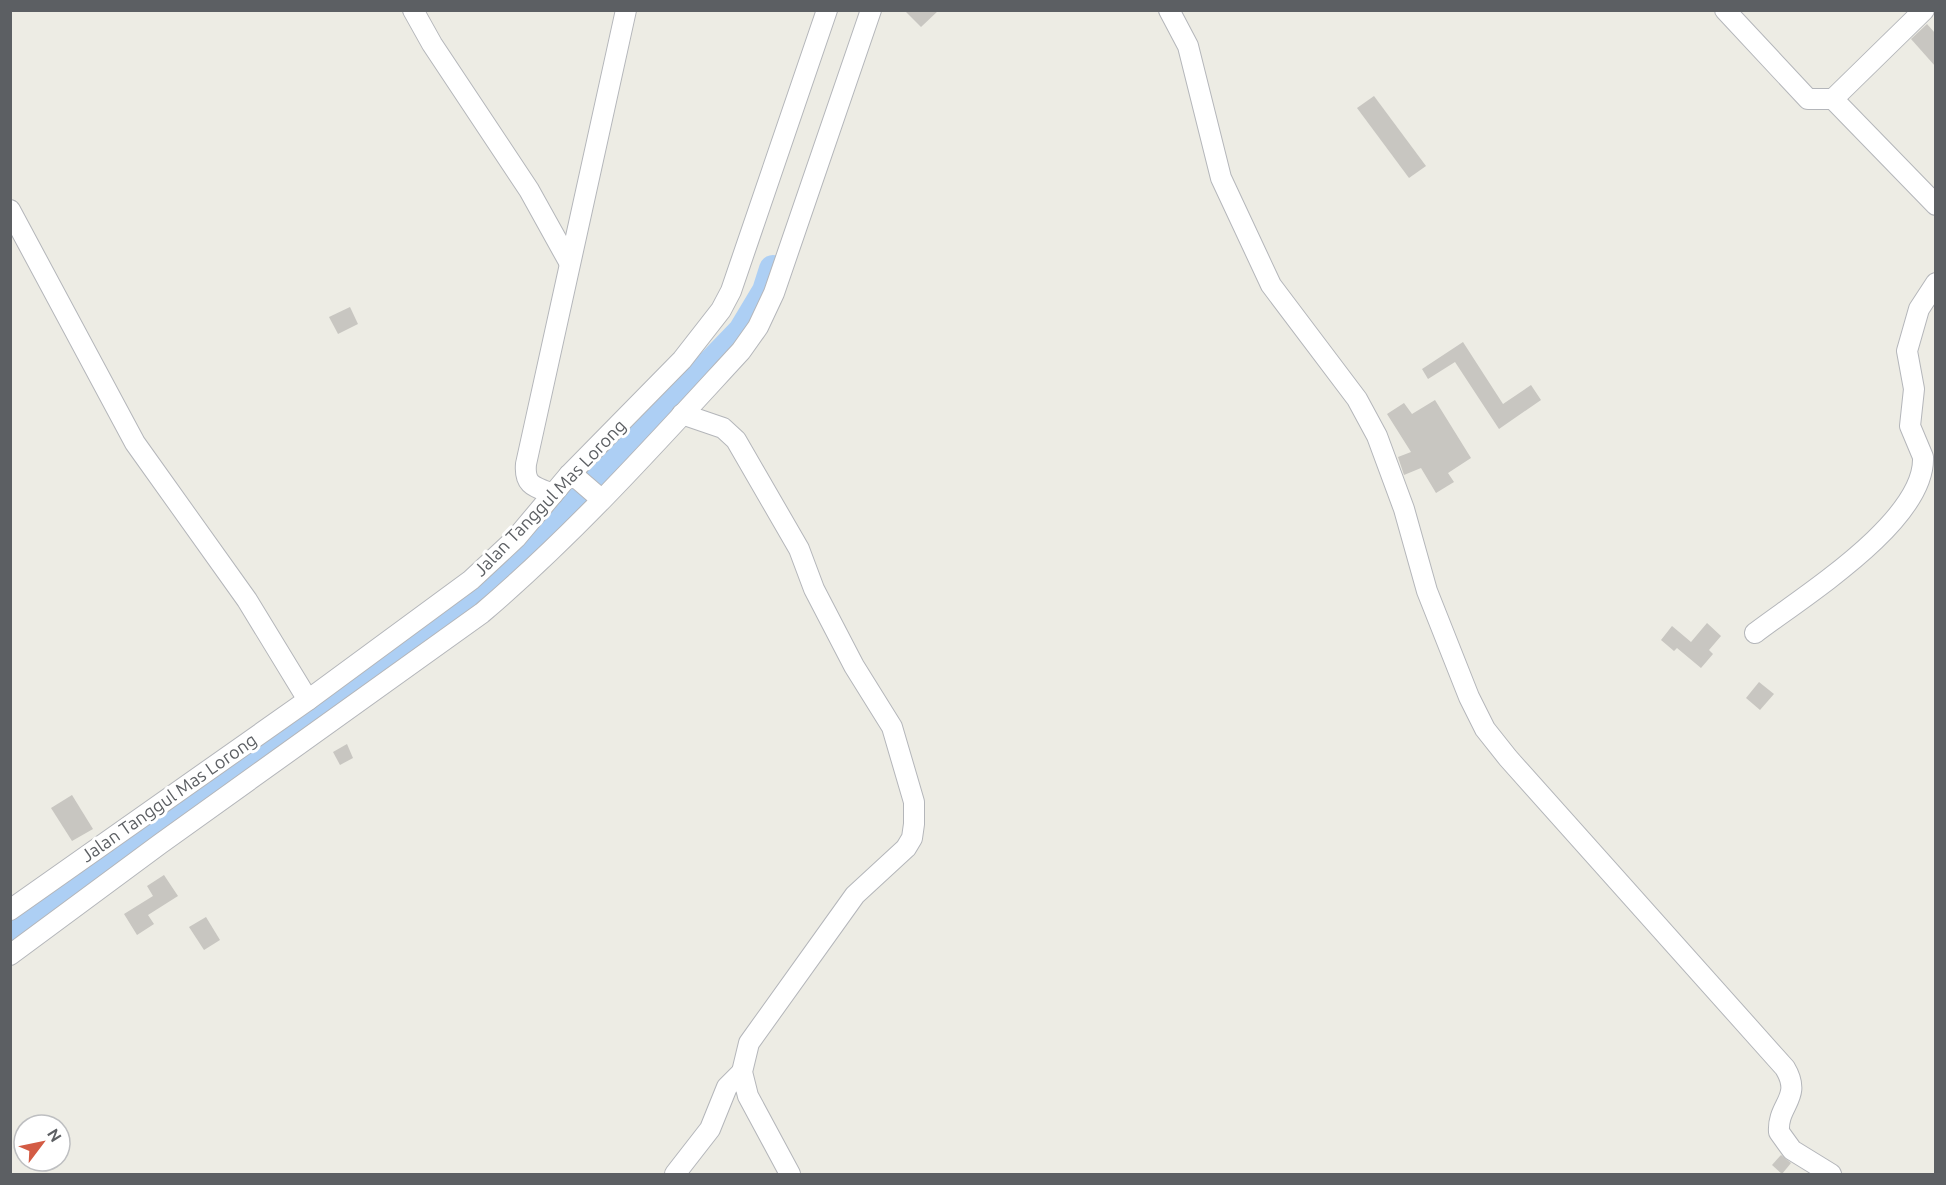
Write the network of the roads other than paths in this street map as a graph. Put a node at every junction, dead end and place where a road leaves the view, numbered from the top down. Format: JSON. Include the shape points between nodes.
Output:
{"nodes":[{"id":1,"x":413,"y":10,"type":"edge"},
{"id":2,"x":626,"y":10,"type":"edge"},
{"id":3,"x":827,"y":10,"type":"edge"},
{"id":4,"x":871,"y":10,"type":"edge"},
{"id":5,"x":1169,"y":10,"type":"edge"},
{"id":6,"x":1725,"y":10,"type":"edge"},
{"id":7,"x":1924,"y":10,"type":"edge"},
{"id":8,"x":1833,"y":99,"type":"junction"},
{"id":9,"x":1935,"y":205,"type":"edge"},
{"id":10,"x":10,"y":210,"type":"edge"},
{"id":11,"x":569,"y":262,"type":"junction"},
{"id":12,"x":1935,"y":283,"type":"edge"},
{"id":13,"x":682,"y":414,"type":"junction"},
{"id":14,"x":574,"y":478,"type":"junction"},
{"id":15,"x":553,"y":494,"type":"junction"},
{"id":16,"x":599,"y":497,"type":"junction"},
{"id":17,"x":1755,"y":633,"type":"dead end"},
{"id":18,"x":308,"y":700,"type":"junction"},
{"id":19,"x":10,"y":910,"type":"edge"},
{"id":20,"x":10,"y":955,"type":"edge"},
{"id":21,"x":742,"y":1072,"type":"junction"},
{"id":22,"x":675,"y":1174,"type":"edge"},
{"id":23,"x":790,"y":1174,"type":"edge"},
{"id":24,"x":1831,"y":1174,"type":"edge"}],
"edges":[{"from":1,"to":11,"type":"street","via":[[529,190]]},
{"from":2,"to":11,"type":"street"},
{"from":3,"to":14,"type":"street","name":"Jalan Tanggul Mas Lorong","via":[[747,249],[721,310],[682,360]]},
{"from":4,"to":13,"type":"street","via":[[774,293],[741,351]]},
{"from":5,"to":24,"type":"street","via":[[1188,46],[1217,167],[1259,262],[1291,315],[1357,399],[1377,436],[1404,509],[1427,591],[1476,714],[1508,758],[1785,1068],[1793,1090],[1779,1132],[1792,1150]]},
{"from":6,"to":8,"type":"street","via":[[1808,99]]},
{"from":7,"to":8,"type":"street"},
{"from":8,"to":9,"type":"street"},
{"from":10,"to":18,"type":"street","via":[[135,442],[247,600]]},
{"from":11,"to":15,"type":"street","via":[[525,474],[529,484]]},
{"from":12,"to":17,"type":"street","via":[[1919,309],[1907,351],[1914,389],[1910,426],[1924,463],[1913,492],[1882,536]]},
{"from":13,"to":16,"type":"street"},
{"from":13,"to":21,"type":"street","via":[[723,428],[736,440],[799,549],[814,589],[854,666],[892,727],[914,802],[912,838],[906,848],[855,895],[749,1043]]},
{"from":14,"to":15,"type":"street","name":"Jalan Tanggul Mas Lorong"},
{"from":14,"to":16,"type":"street"},
{"from":15,"to":18,"type":"street","name":"Jalan Tanggul Mas Lorong","via":[[516,538],[471,579]]},
{"from":16,"to":20,"type":"street","via":[[517,583],[482,613]]},
{"from":18,"to":19,"type":"street","name":"Jalan Tanggul Mas Lorong"},
{"from":21,"to":22,"type":"street","via":[[727,1087],[710,1129]]},
{"from":21,"to":23,"type":"street","via":[[748,1096]]}]}
